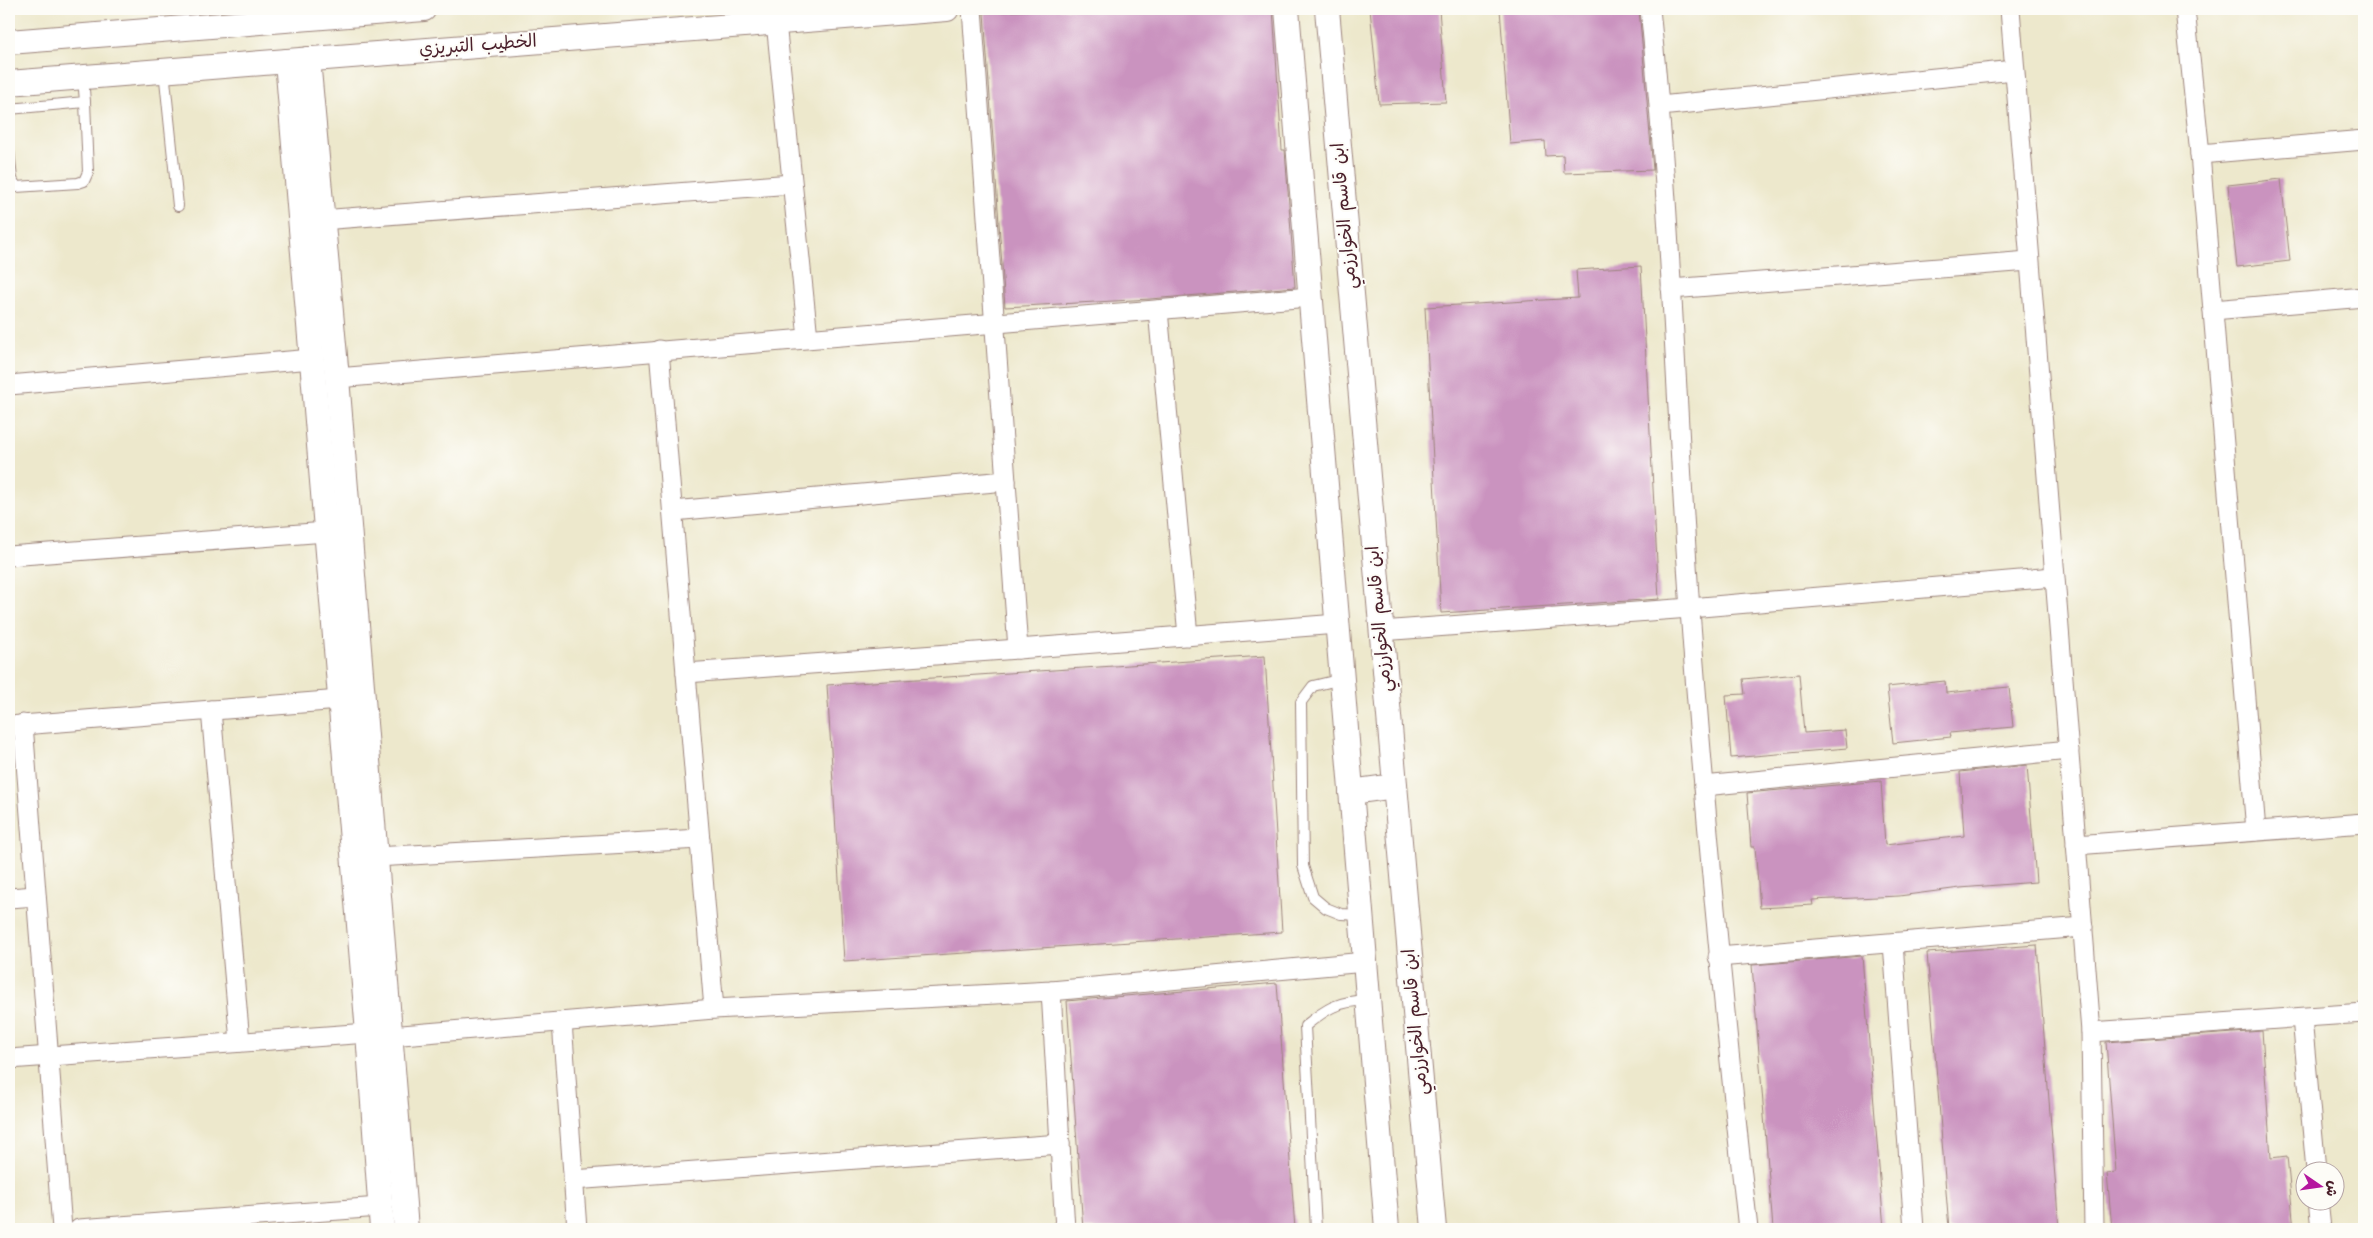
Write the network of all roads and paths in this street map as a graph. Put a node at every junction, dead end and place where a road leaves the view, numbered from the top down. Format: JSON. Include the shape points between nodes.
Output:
{"nodes":[{"id":1,"x":424,"y":9,"type":"edge"},
{"id":2,"x":947,"y":9,"type":"edge"},
{"id":3,"x":972,"y":9,"type":"edge"},
{"id":4,"x":1287,"y":9,"type":"edge"},
{"id":5,"x":1326,"y":9,"type":"edge"},
{"id":6,"x":1650,"y":9,"type":"edge"},
{"id":7,"x":2010,"y":9,"type":"edge"},
{"id":8,"x":2185,"y":9,"type":"edge"},
{"id":9,"x":776,"y":22,"type":"junction"},
{"id":10,"x":9,"y":42,"type":"edge"},
{"id":11,"x":297,"y":60,"type":"junction"},
{"id":12,"x":164,"y":70,"type":"junction"},
{"id":13,"x":2014,"y":70,"type":"junction"},
{"id":14,"x":83,"y":77,"type":"junction"},
{"id":15,"x":9,"y":84,"type":"edge"},
{"id":16,"x":85,"y":102,"type":"junction"},
{"id":17,"x":1660,"y":106,"type":"junction"},
{"id":18,"x":9,"y":109,"type":"edge"},
{"id":19,"x":2364,"y":140,"type":"edge"},
{"id":20,"x":9,"y":151,"type":"edge"},
{"id":21,"x":2200,"y":154,"type":"junction"},
{"id":22,"x":792,"y":184,"type":"junction"},
{"id":23,"x":178,"y":206,"type":"dead end"},
{"id":24,"x":321,"y":220,"type":"junction"},
{"id":25,"x":2030,"y":261,"type":"junction"},
{"id":26,"x":1671,"y":289,"type":"junction"},
{"id":27,"x":1310,"y":297,"type":"junction"},
{"id":28,"x":2364,"y":303,"type":"edge"},
{"id":29,"x":1158,"y":310,"type":"junction"},
{"id":30,"x":2213,"y":310,"type":"junction"},
{"id":31,"x":995,"y":323,"type":"junction"},
{"id":32,"x":808,"y":338,"type":"junction"},
{"id":33,"x":659,"y":350,"type":"junction"},
{"id":34,"x":312,"y":359,"type":"junction"},
{"id":35,"x":337,"y":378,"type":"junction"},
{"id":36,"x":9,"y":385,"type":"edge"},
{"id":37,"x":1006,"y":480,"type":"junction"},
{"id":38,"x":673,"y":511,"type":"junction"},
{"id":39,"x":326,"y":532,"type":"junction"},
{"id":40,"x":9,"y":556,"type":"edge"},
{"id":41,"x":2054,"y":577,"type":"junction"},
{"id":42,"x":1690,"y":608,"type":"junction"},
{"id":43,"x":1337,"y":624,"type":"junction"},
{"id":44,"x":1381,"y":631,"type":"junction"},
{"id":45,"x":1188,"y":636,"type":"junction"},
{"id":46,"x":1018,"y":649,"type":"junction"},
{"id":47,"x":686,"y":673,"type":"junction"},
{"id":48,"x":1342,"y":679,"type":"junction"},
{"id":49,"x":340,"y":700,"type":"junction"},
{"id":50,"x":211,"y":710,"type":"junction"},
{"id":51,"x":16,"y":725,"type":"edge"},
{"id":52,"x":2069,"y":750,"type":"junction"},
{"id":53,"x":1395,"y":786,"type":"junction"},
{"id":54,"x":1704,"y":786,"type":"junction"},
{"id":55,"x":1351,"y":792,"type":"junction"},
{"id":56,"x":2364,"y":823,"type":"edge"},
{"id":57,"x":2256,"y":831,"type":"junction"},
{"id":58,"x":700,"y":839,"type":"junction"},
{"id":59,"x":2076,"y":846,"type":"junction"},
{"id":60,"x":375,"y":857,"type":"junction"},
{"id":61,"x":36,"y":896,"type":"junction"},
{"id":62,"x":9,"y":898,"type":"edge"},
{"id":63,"x":1361,"y":915,"type":"junction"},
{"id":64,"x":2082,"y":927,"type":"junction"},
{"id":65,"x":1893,"y":943,"type":"junction"},
{"id":66,"x":1718,"y":957,"type":"junction"},
{"id":67,"x":1365,"y":962,"type":"junction"},
{"id":68,"x":1051,"y":991,"type":"junction"},
{"id":69,"x":1368,"y":1000,"type":"junction"},
{"id":70,"x":714,"y":1009,"type":"junction"},
{"id":71,"x":2364,"y":1013,"type":"edge"},
{"id":72,"x":2302,"y":1018,"type":"junction"},
{"id":73,"x":562,"y":1022,"type":"junction"},
{"id":74,"x":2091,"y":1032,"type":"junction"},
{"id":75,"x":379,"y":1034,"type":"junction"},
{"id":76,"x":240,"y":1042,"type":"junction"},
{"id":77,"x":48,"y":1056,"type":"junction"},
{"id":78,"x":9,"y":1059,"type":"edge"},
{"id":79,"x":1060,"y":1144,"type":"junction"},
{"id":80,"x":2315,"y":1160,"type":"edge"},
{"id":81,"x":573,"y":1180,"type":"junction"},
{"id":82,"x":2319,"y":1210,"type":"edge"},
{"id":83,"x":381,"y":1218,"type":"edge"},
{"id":84,"x":218,"y":1224,"type":"edge"},
{"id":85,"x":62,"y":1229,"type":"edge"},
{"id":86,"x":79,"y":1229,"type":"edge"},
{"id":87,"x":406,"y":1229,"type":"edge"},
{"id":88,"x":577,"y":1229,"type":"edge"},
{"id":89,"x":1064,"y":1229,"type":"edge"},
{"id":90,"x":1316,"y":1229,"type":"edge"},
{"id":91,"x":1387,"y":1229,"type":"edge"},
{"id":92,"x":1434,"y":1229,"type":"edge"},
{"id":93,"x":1748,"y":1229,"type":"edge"},
{"id":94,"x":1914,"y":1229,"type":"edge"},
{"id":95,"x":2094,"y":1229,"type":"edge"},
{"id":96,"x":2321,"y":1229,"type":"edge"}],
"edges":[{"from":1,"to":10,"type":"street"},
{"from":2,"to":9,"type":"street","name":"الخطيب التبريزي"},
{"from":3,"to":31,"type":"street"},
{"from":4,"to":27,"type":"street"},
{"from":5,"to":44,"type":"street","name":"ابن قاسم الخوارزمي"},
{"from":6,"to":17,"type":"street"},
{"from":7,"to":13,"type":"street"},
{"from":8,"to":21,"type":"street"},
{"from":9,"to":11,"type":"street","name":"الخطيب التبريزي"},
{"from":9,"to":22,"type":"street"},
{"from":11,"to":12,"type":"street","name":"الخطيب التبريزي"},
{"from":11,"to":24,"type":"street"},
{"from":11,"to":34,"type":"street"},
{"from":12,"to":14,"type":"street","name":"الخطيب التبريزي"},
{"from":12,"to":23,"type":"lane"},
{"from":13,"to":17,"type":"street"},
{"from":13,"to":25,"type":"street"},
{"from":14,"to":15,"type":"street","name":"الخطيب التبريزي"},
{"from":14,"to":16,"type":"lane"},
{"from":16,"to":18,"type":"lane"},
{"from":16,"to":20,"type":"lane","via":[[88,172],[84,181],[16,186],[12,179]]},
{"from":17,"to":26,"type":"street"},
{"from":19,"to":21,"type":"street"},
{"from":21,"to":30,"type":"street"},
{"from":22,"to":24,"type":"street"},
{"from":22,"to":32,"type":"street"},
{"from":24,"to":35,"type":"street"},
{"from":25,"to":26,"type":"street"},
{"from":25,"to":41,"type":"street"},
{"from":26,"to":42,"type":"street"},
{"from":27,"to":29,"type":"street"},
{"from":27,"to":43,"type":"street"},
{"from":28,"to":30,"type":"street"},
{"from":29,"to":31,"type":"street"},
{"from":29,"to":45,"type":"street"},
{"from":30,"to":57,"type":"street"},
{"from":31,"to":32,"type":"street"},
{"from":31,"to":37,"type":"street"},
{"from":32,"to":33,"type":"street"},
{"from":33,"to":35,"type":"street"},
{"from":33,"to":38,"type":"street"},
{"from":34,"to":36,"type":"street"},
{"from":34,"to":39,"type":"street"},
{"from":35,"to":60,"type":"street"},
{"from":37,"to":38,"type":"street"},
{"from":37,"to":46,"type":"street"},
{"from":38,"to":47,"type":"street"},
{"from":39,"to":40,"type":"street"},
{"from":39,"to":49,"type":"street"},
{"from":41,"to":42,"type":"street"},
{"from":41,"to":52,"type":"street"},
{"from":42,"to":44,"type":"street"},
{"from":42,"to":54,"type":"street"},
{"from":43,"to":45,"type":"street"},
{"from":43,"to":48,"type":"street"},
{"from":44,"to":53,"type":"street","name":"ابن قاسم الخوارزمي"},
{"from":45,"to":46,"type":"street"},
{"from":46,"to":47,"type":"street"},
{"from":47,"to":58,"type":"street"},
{"from":48,"to":55,"type":"street"},
{"from":48,"to":63,"type":"lane","via":[[1313,686],[1301,702],[1304,866],[1313,897],[1326,908],[1341,914]]},
{"from":49,"to":50,"type":"street"},
{"from":49,"to":75,"type":"street"},
{"from":50,"to":51,"type":"street"},
{"from":50,"to":76,"type":"street"},
{"from":51,"to":61,"type":"street"},
{"from":52,"to":54,"type":"street"},
{"from":52,"to":59,"type":"street"},
{"from":53,"to":55,"type":"street"},
{"from":53,"to":92,"type":"street","name":"ابن قاسم الخوارزمي"},
{"from":54,"to":66,"type":"street"},
{"from":55,"to":63,"type":"street"},
{"from":56,"to":57,"type":"street"},
{"from":57,"to":59,"type":"street"},
{"from":58,"to":60,"type":"street"},
{"from":58,"to":70,"type":"street"},
{"from":59,"to":64,"type":"street"},
{"from":60,"to":75,"type":"street"},
{"from":61,"to":62,"type":"street"},
{"from":61,"to":77,"type":"street"},
{"from":63,"to":67,"type":"street"},
{"from":64,"to":65,"type":"street"},
{"from":64,"to":74,"type":"street"},
{"from":65,"to":66,"type":"street"},
{"from":65,"to":94,"type":"street"},
{"from":66,"to":93,"type":"street"},
{"from":67,"to":68,"type":"street"},
{"from":67,"to":69,"type":"street"},
{"from":68,"to":70,"type":"street"},
{"from":68,"to":79,"type":"street"},
{"from":69,"to":90,"type":"lane","via":[[1348,1001],[1328,1008],[1305,1026]]},
{"from":69,"to":91,"type":"street"},
{"from":70,"to":73,"type":"street"},
{"from":71,"to":72,"type":"street"},
{"from":72,"to":74,"type":"street"},
{"from":72,"to":80,"type":"street"},
{"from":73,"to":75,"type":"street"},
{"from":73,"to":81,"type":"street"},
{"from":74,"to":95,"type":"street"},
{"from":75,"to":76,"type":"street"},
{"from":75,"to":83,"type":"street"},
{"from":75,"to":87,"type":"street"},
{"from":76,"to":77,"type":"street"},
{"from":77,"to":78,"type":"street"},
{"from":77,"to":85,"type":"street"},
{"from":79,"to":81,"type":"street"},
{"from":79,"to":89,"type":"street"},
{"from":81,"to":88,"type":"street"},
{"from":82,"to":96,"type":"street"},
{"from":83,"to":84,"type":"street"},
{"from":84,"to":86,"type":"street"}]}
